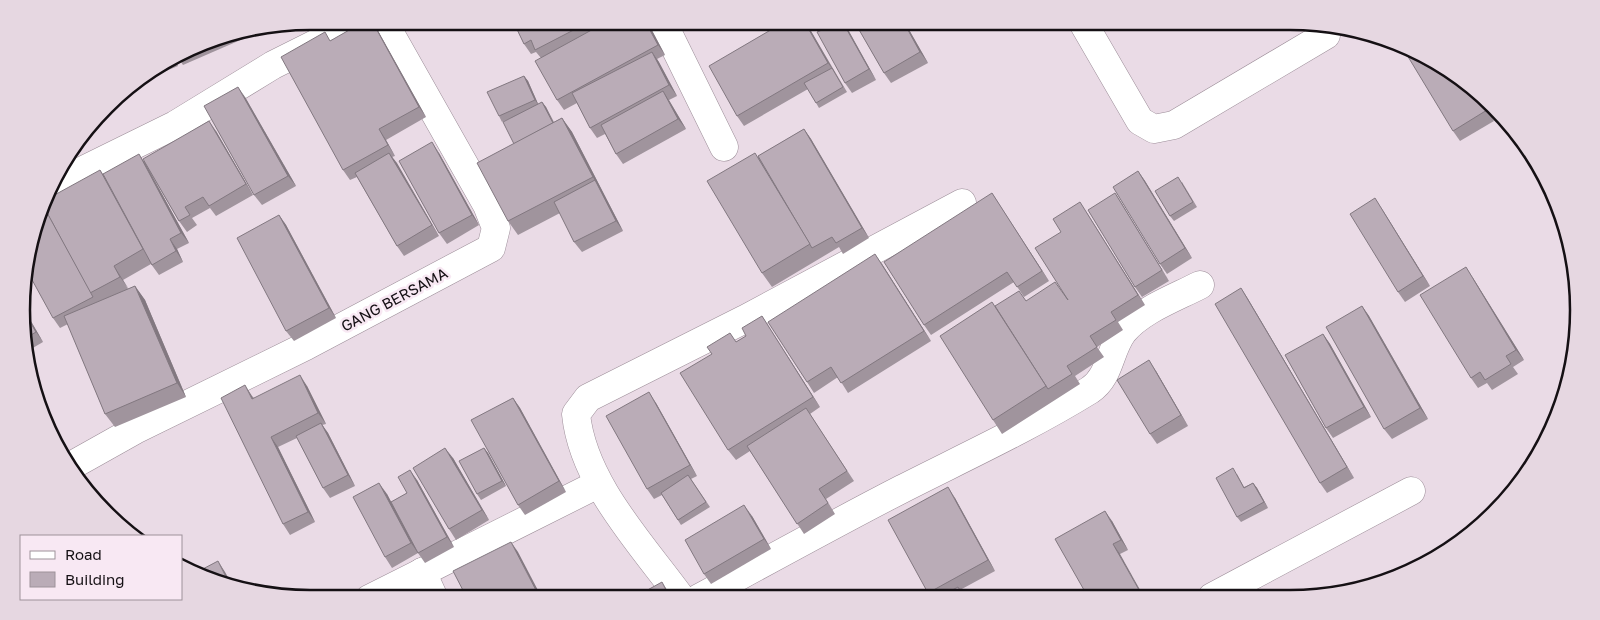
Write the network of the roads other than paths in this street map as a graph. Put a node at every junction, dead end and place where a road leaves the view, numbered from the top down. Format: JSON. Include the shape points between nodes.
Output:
{"nodes":[{"id":1,"x":343,"y":30,"type":"edge"},
{"id":2,"x":388,"y":30,"type":"edge"},
{"id":3,"x":666,"y":30,"type":"edge"},
{"id":4,"x":1087,"y":30,"type":"edge"},
{"id":5,"x":1323,"y":32,"type":"edge"},
{"id":6,"x":724,"y":146,"type":"dead end"},
{"id":7,"x":62,"y":180,"type":"edge"},
{"id":8,"x":962,"y":203,"type":"dead end"},
{"id":9,"x":1200,"y":285,"type":"dead end"},
{"id":10,"x":76,"y":463,"type":"edge"},
{"id":11,"x":598,"y":484,"type":"junction"},
{"id":12,"x":1411,"y":492,"type":"dead end"},
{"id":13,"x":422,"y":572,"type":"junction"},
{"id":14,"x":387,"y":590,"type":"edge"},
{"id":15,"x":430,"y":590,"type":"edge"},
{"id":16,"x":675,"y":590,"type":"edge"},
{"id":17,"x":714,"y":590,"type":"edge"},
{"id":18,"x":1223,"y":590,"type":"edge"}],
"edges":[{"from":1,"to":7,"type":"street","via":[[273,64],[175,125]]},
{"from":2,"to":10,"type":"street","name":"GANG BERSAMA","via":[[487,205],[496,228],[491,248]]},
{"from":3,"to":6,"type":"street"},
{"from":4,"to":5,"type":"street","via":[[1140,122],[1154,128],[1174,125]]},
{"from":8,"to":11,"type":"street","via":[[745,319],[588,398],[576,414],[578,432]]},
{"from":9,"to":17,"type":"street","via":[[1136,319],[1123,333],[1109,358],[1104,376],[1092,388]]},
{"from":11,"to":13,"type":"street"},
{"from":11,"to":16,"type":"street"},
{"from":12,"to":18,"type":"street"},
{"from":13,"to":14,"type":"street"},
{"from":13,"to":15,"type":"street"}]}
